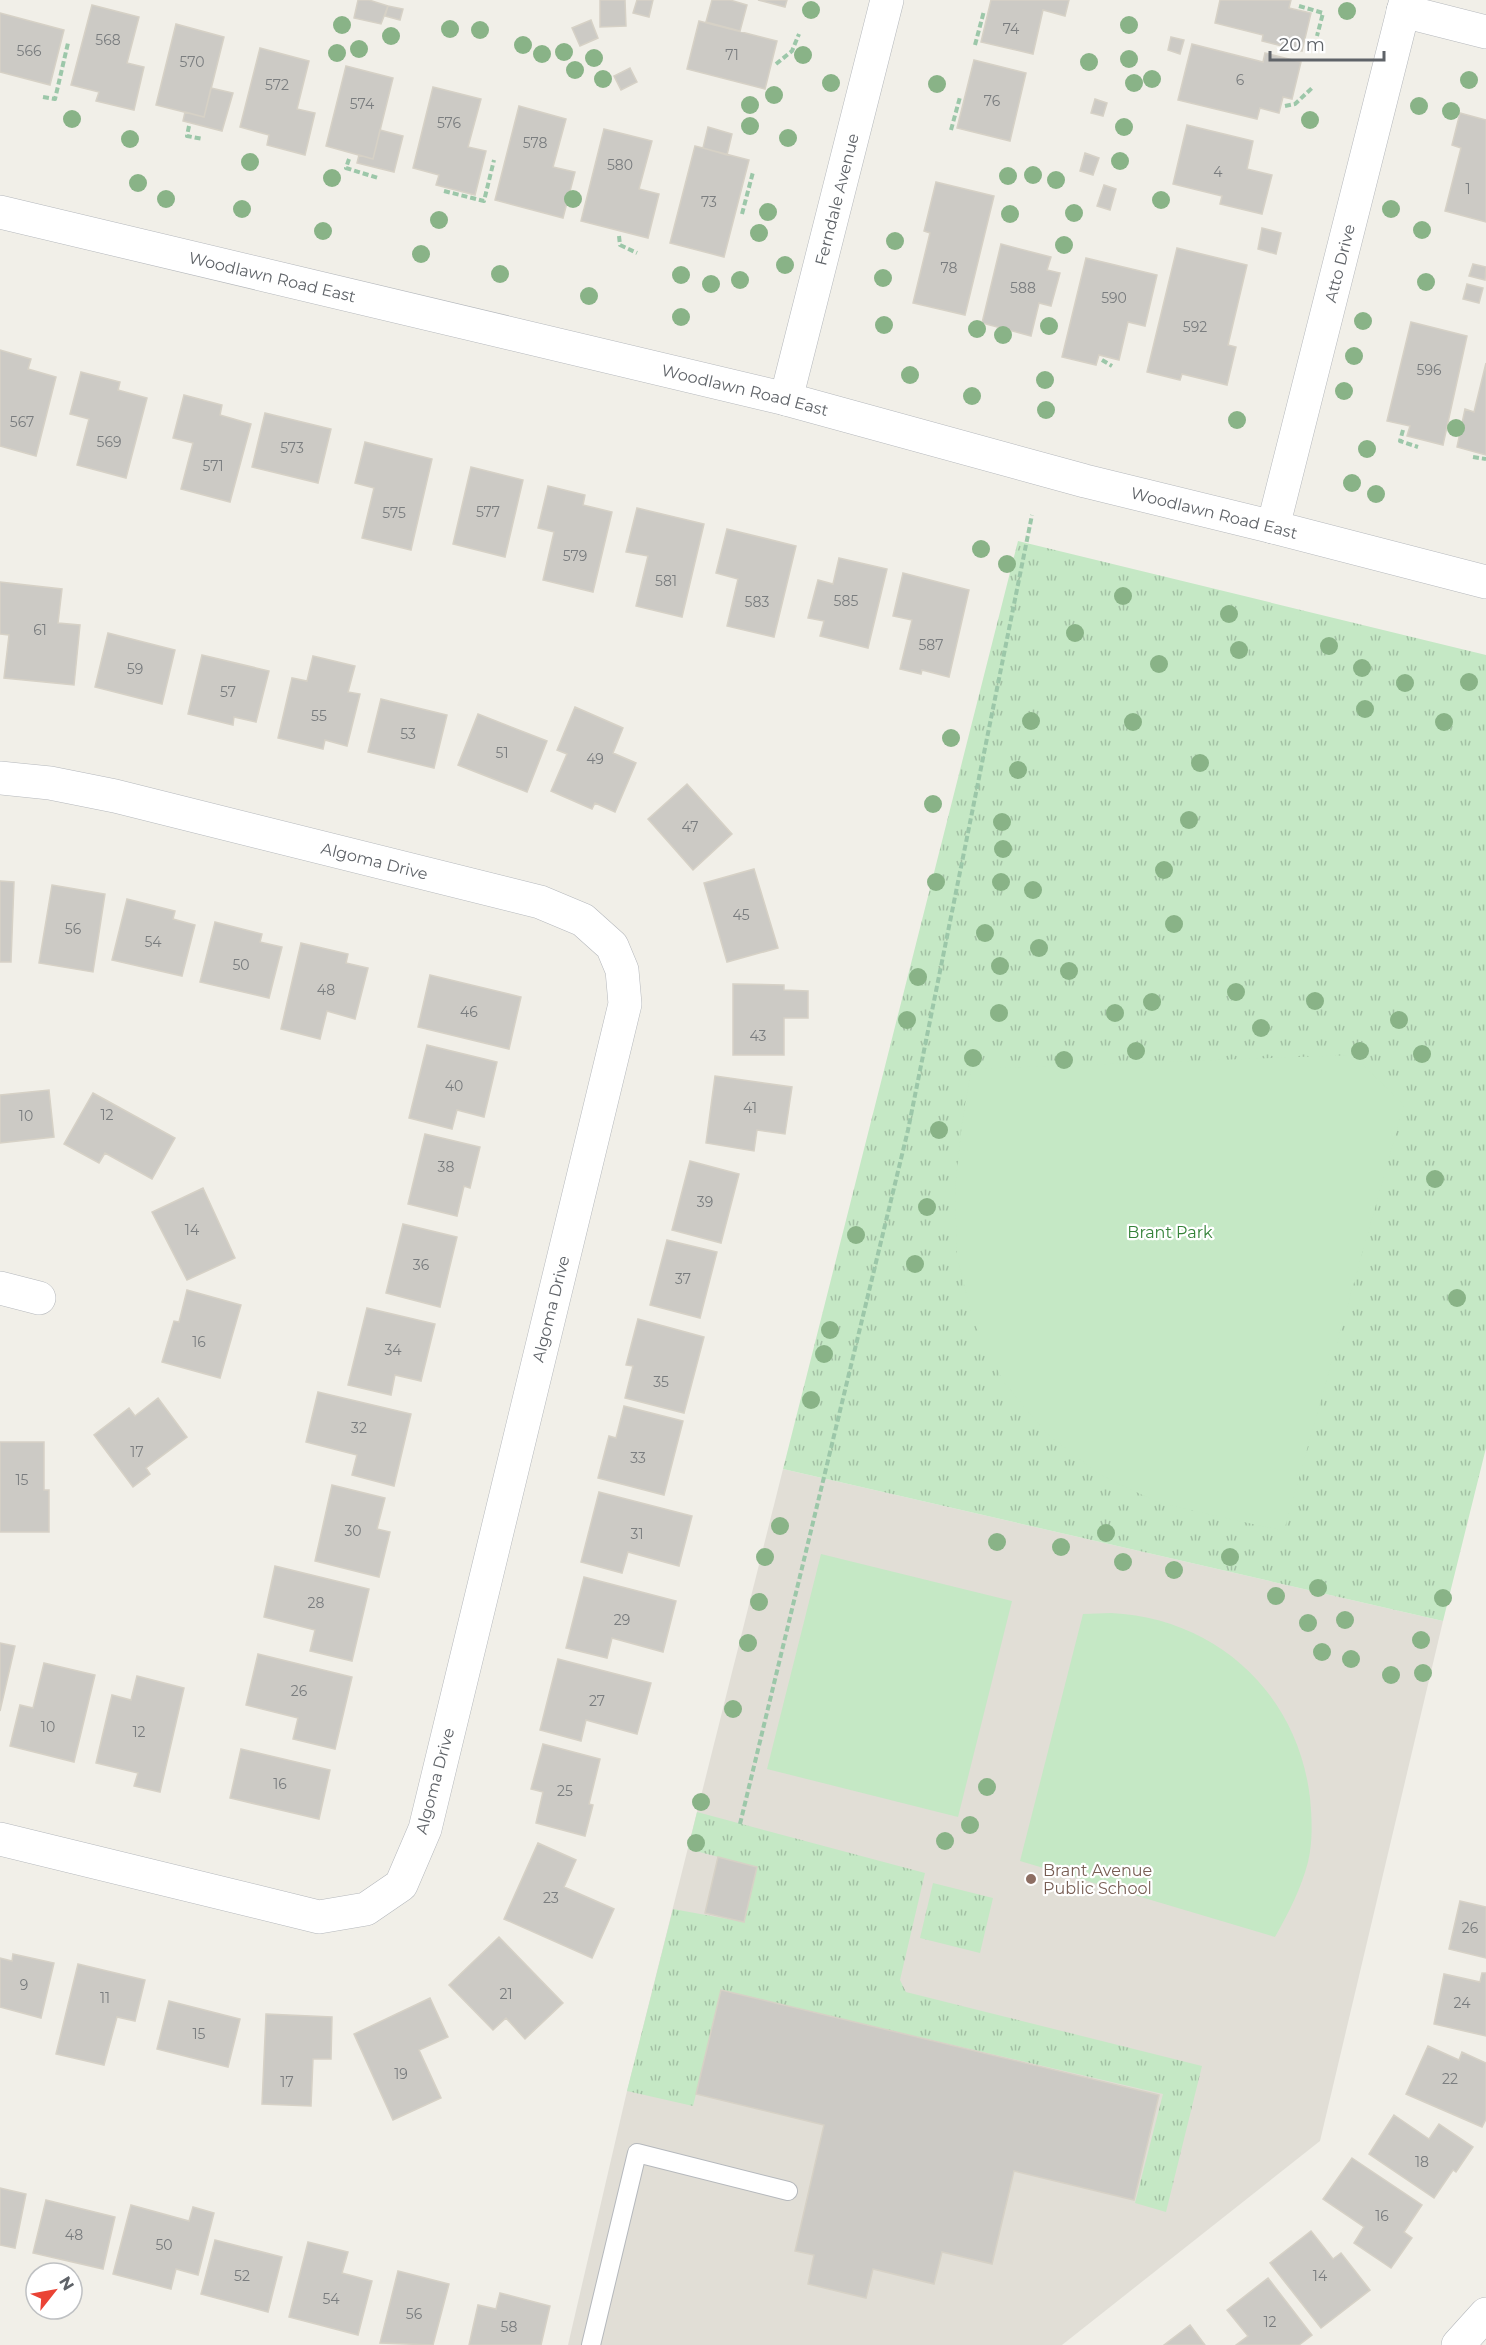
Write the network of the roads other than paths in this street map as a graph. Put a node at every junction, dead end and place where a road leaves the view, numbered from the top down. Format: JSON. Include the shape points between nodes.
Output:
{"nodes":[{"id":1,"x":887,"y":0,"type":"edge"},
{"id":2,"x":1405,"y":6,"type":"edge"},
{"id":3,"x":1486,"y":32,"type":"edge"},
{"id":4,"x":0,"y":212,"type":"edge"},
{"id":5,"x":786,"y":399,"type":"junction"},
{"id":6,"x":1273,"y":526,"type":"junction"},
{"id":7,"x":1486,"y":582,"type":"edge"},
{"id":8,"x":0,"y":778,"type":"edge"},
{"id":9,"x":0,"y":1288,"type":"edge"},
{"id":10,"x":39,"y":1298,"type":"dead end"},
{"id":11,"x":0,"y":1839,"type":"edge"},
{"id":12,"x":788,"y":2191,"type":"dead end"},
{"id":13,"x":1486,"y":2314,"type":"edge"},
{"id":14,"x":591,"y":2345,"type":"edge"},
{"id":15,"x":1458,"y":2345,"type":"edge"}],
"edges":[{"from":1,"to":5,"type":"street","name":"Ferndale Avenue"},
{"from":2,"to":3,"type":"street"},
{"from":2,"to":6,"type":"street","name":"Atto Drive"},
{"from":4,"to":5,"type":"street","name":"Woodlawn Road East"},
{"from":5,"to":6,"type":"street","name":"Woodlawn Road East","via":[[1085,482]]},
{"from":6,"to":7,"type":"street","name":"Woodlawn Road East"},
{"from":8,"to":11,"type":"street","name":"Algoma Drive","via":[[115,796],[540,902],[583,920],[612,946],[622,970],[626,1004],[424,1829],[401,1885],[366,1909],[319,1917]]},
{"from":9,"to":10,"type":"street"},
{"from":12,"to":14,"type":"lane","via":[[637,2153]]},
{"from":13,"to":15,"type":"street"}]}
